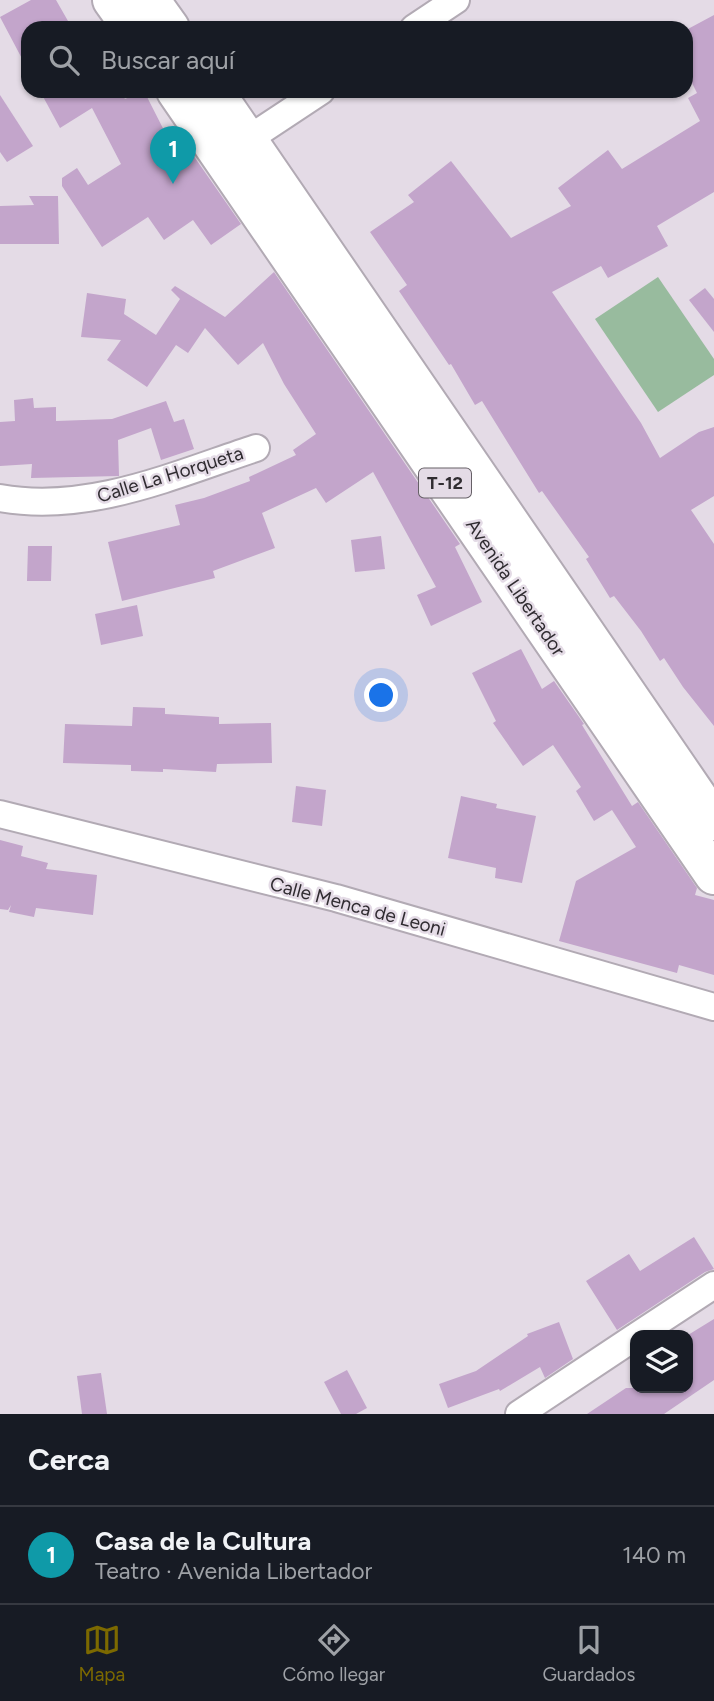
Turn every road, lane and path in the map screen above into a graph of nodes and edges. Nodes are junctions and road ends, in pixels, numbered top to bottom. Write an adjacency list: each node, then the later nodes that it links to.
1 (113, 0): 4 (highway)
2 (150, 0): 5 (highway)
3 (456, 0): 6 (street)
4 (127, 21)
5 (165, 21)
6 (424, 21)
7 (181, 98): 15 (highway, Avenida Libertador / T-12)
8 (219, 98): 10 (highway, Avenida Libertador / T-12)
9 (310, 98): 10 (street)
10 (247, 140): 14 (highway, Avenida Libertador / T-12)
11 (256, 448): 12 (street, Calle La Horqueta)
12 (0, 498)
13 (0, 814): 16 (street, Calle Menca de Leoni)
14 (714, 821)
15 (714, 875)
16 (714, 1007)
17 (714, 1285): 18 (street)
18 (646, 1330)
19 (630, 1341): 20 (street)
20 (519, 1414)

